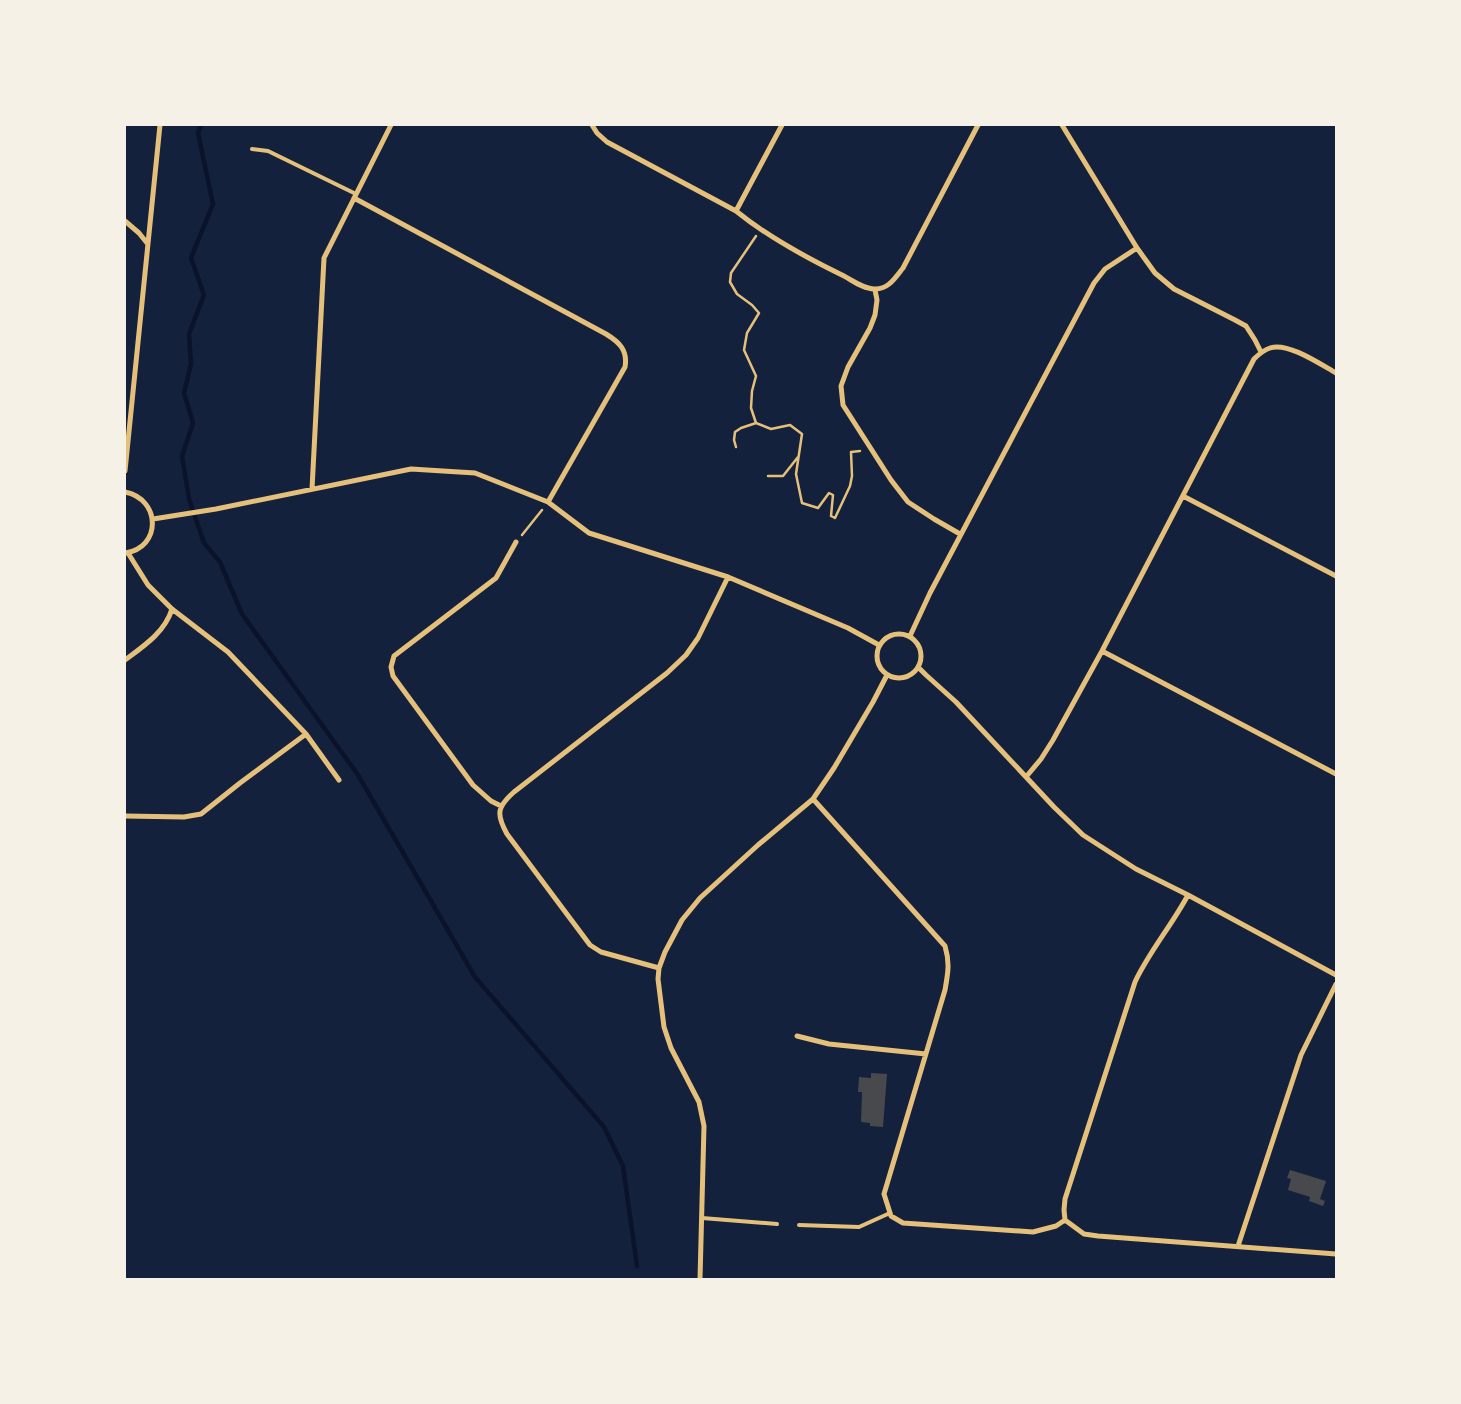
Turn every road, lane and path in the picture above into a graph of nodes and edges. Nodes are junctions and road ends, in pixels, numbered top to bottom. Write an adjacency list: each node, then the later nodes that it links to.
1 (160, 125): 11 (street)
2 (391, 125): 8 (street)
3 (592, 125): 9 (street)
4 (782, 125): 9 (street)
5 (978, 125): 14 (street)
6 (1062, 125): 13 (street)
7 (252, 149): 8 (lane)
8 (355, 196): 23 (street); 26 (street)
9 (736, 212): 14 (street)
10 (125, 222): 11 (street)
11 (147, 243): 21 (street)
12 (750, 245): 17 (path)
13 (1137, 248): 15 (street); 28 (street)
14 (875, 290): 28 (street)
15 (1261, 352): 16 (street); 25 (street)
16 (1336, 373)
17 (756, 423): 18 (path); 20 (path)
18 (736, 447)
19 (860, 451): 20 (path)
20 (799, 456): 22 (path)
21 (125, 471)
22 (768, 476)
23 (312, 489): 26 (street); 27 (street)
24 (125, 492): 27 (street)
25 (1183, 496): 31 (street); 36 (street)
26 (548, 502): 29 (path); 32 (street)
27 (152, 519): 30 (street)
28 (960, 534): 34 (street)
29 (516, 542): 45 (street)
30 (127, 553): 33 (street)
31 (1336, 576)
32 (728, 577): 35 (street); 45 (street)
33 (172, 608): 37 (street); 40 (street)
34 (910, 636): 35 (street); 38 (street)
35 (879, 645): 39 (street)
36 (1102, 651): 41 (street); 42 (street)
37 (125, 660)
38 (918, 667): 39 (street); 42 (street)
39 (887, 675): 44 (street)
40 (306, 734): 43 (street); 46 (street)
41 (1336, 774)
42 (1026, 777): 47 (street)
43 (339, 780)
44 (813, 799): 48 (street); 52 (street)
45 (501, 806): 48 (street)
46 (125, 816)
47 (1188, 895): 49 (street); 55 (street)
48 (659, 968): 54 (street)
49 (1336, 975)
50 (1336, 984): 58 (street)
51 (796, 1036): 52 (street)
52 (926, 1054): 53 (street)
53 (890, 1213): 55 (street); 57 (lane)
54 (702, 1218): 56 (lane); 60 (street)
55 (1065, 1220): 58 (street)
56 (777, 1224)
57 (799, 1225)
58 (1238, 1246): 59 (street)
59 (1336, 1254)
60 (700, 1279)

